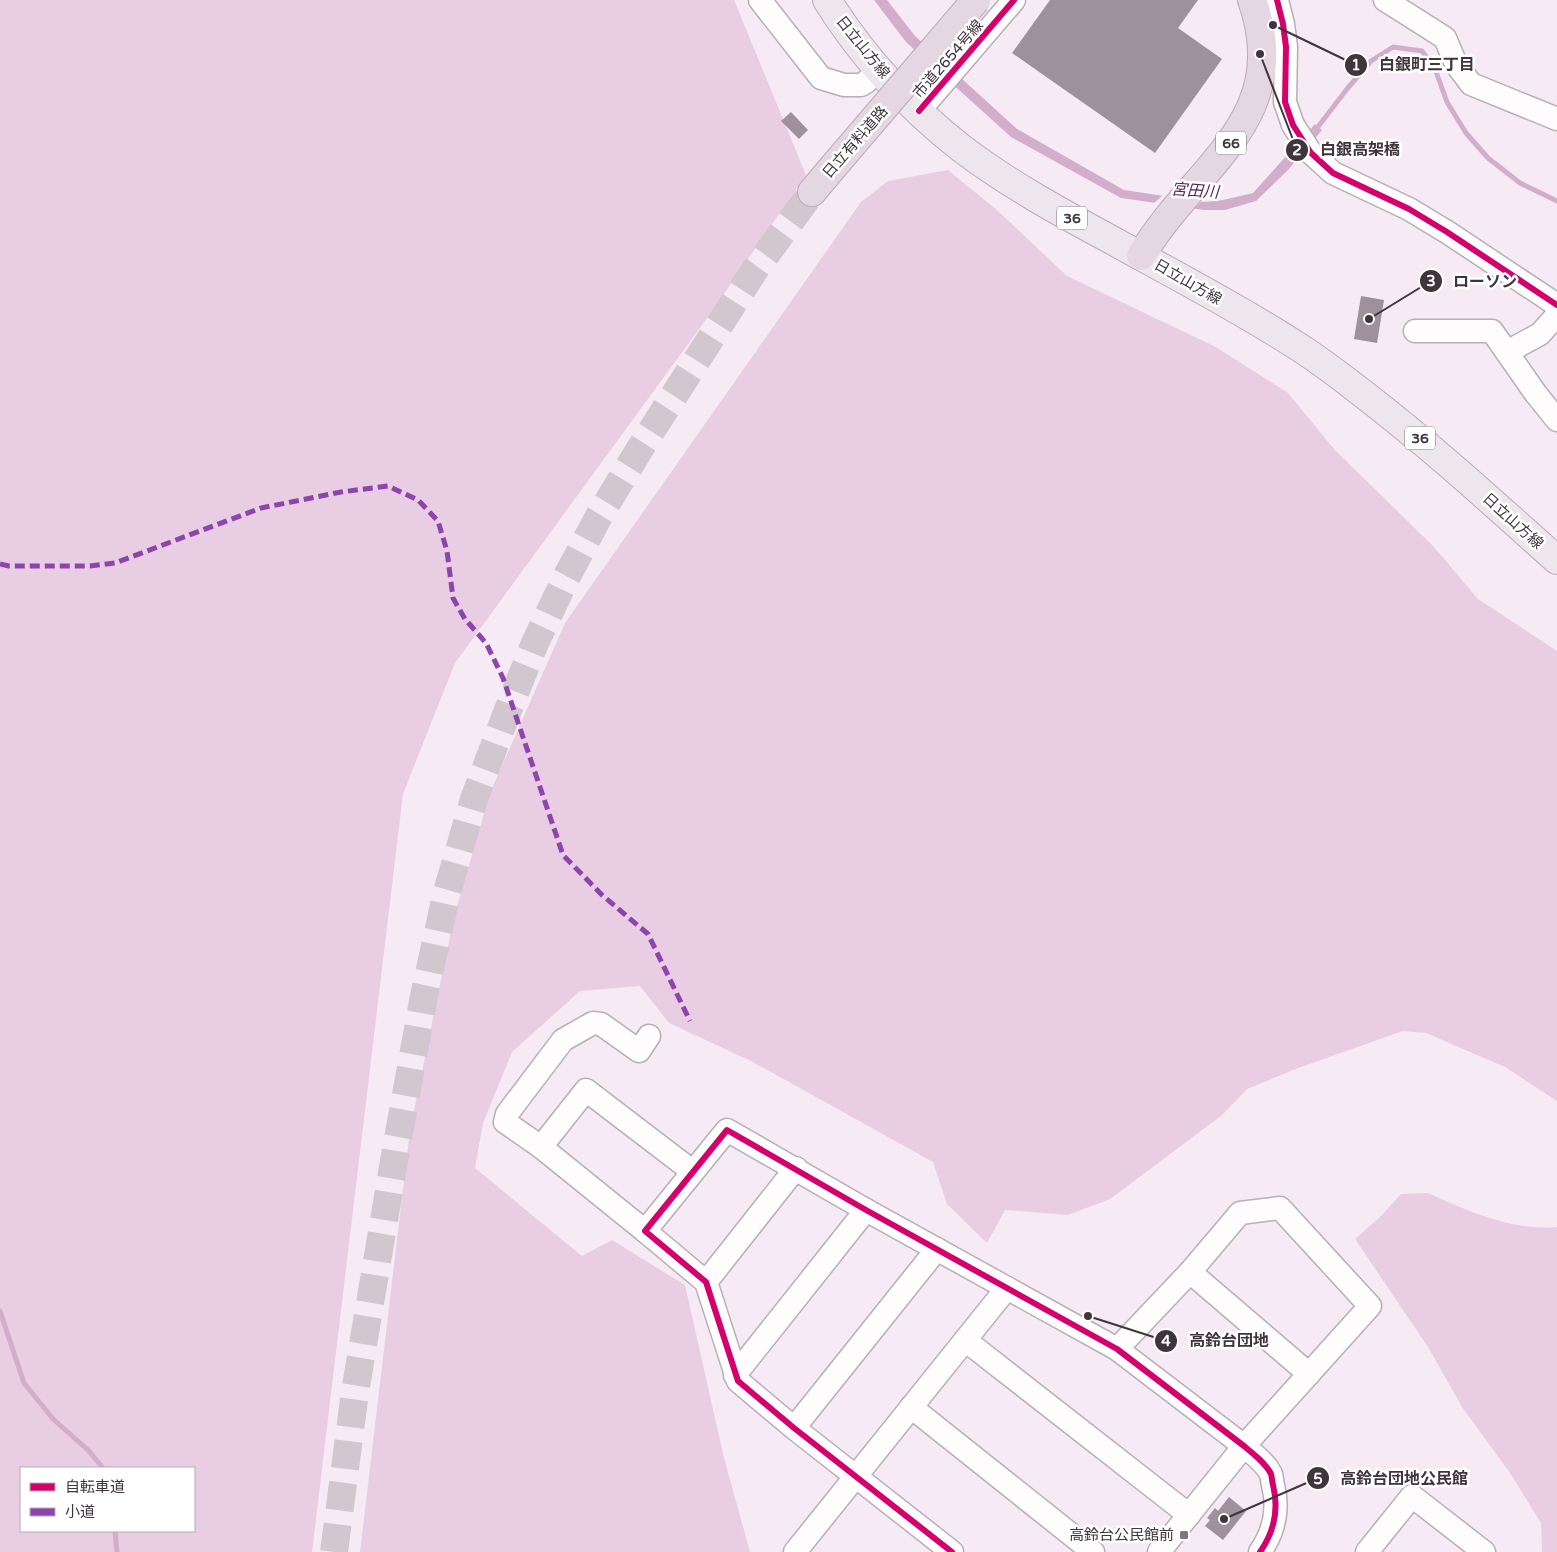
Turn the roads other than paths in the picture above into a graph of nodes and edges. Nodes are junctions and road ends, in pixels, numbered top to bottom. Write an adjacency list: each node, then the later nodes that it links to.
1 (760, 0): 8 (street)
2 (827, 0): 8 (main road, 日立山方線 / 36)
3 (976, 0): 11 (highway, 日立有料道路, bridge)
4 (1252, 0): 12 (highway, 66)
5 (1277, 0): 13 (street)
6 (1386, 0): 10 (street)
7 (1002, 4): 9 (street, 市道2654号線)
8 (878, 69): 9 (main road, 日立山方線 / 36)
9 (928, 101): 12 (main road, 日立山方線 / 36)
10 (1557, 119)
11 (812, 192)
12 (1141, 256): 18 (main road, 日立山方線 / 36)
13 (1557, 305)
14 (1557, 315): 16 (street)
15 (1415, 331): 16 (street)
16 (1507, 352): 17 (street)
17 (1557, 420)
18 (1557, 560)
19 (649, 1036): 20 (street)
20 (541, 1147): 22 (street); 24 (street)
21 (796, 1168): 22 (street); 23 (street); 27 (street)
22 (692, 1171): 24 (street)
23 (866, 1210): 25 (street); 32 (street)
24 (645, 1231): 27 (street)
25 (937, 1249): 28 (street); 34 (street)
26 (1190, 1272): 30 (street); 31 (street); 31 (street)
27 (706, 1282): 32 (street)
28 (1006, 1288): 29 (street); 30 (street)
29 (965, 1340): 33 (street); 37 (street)
30 (1117, 1349): 35 (street)
31 (1309, 1374): 35 (street)
32 (735, 1375): 34 (street)
33 (911, 1407): 36 (street); 41 (street)
34 (794, 1428): 36 (street)
35 (1244, 1446): 37 (street); 43 (street)
36 (856, 1477): 38 (street); 40 (street)
37 (1189, 1515): 42 (street)
38 (802, 1550)
39 (1478, 1550): 44 (street)
40 (952, 1552)
41 (1093, 1552)
42 (1159, 1552)
43 (1260, 1552)
44 (1368, 1552)

